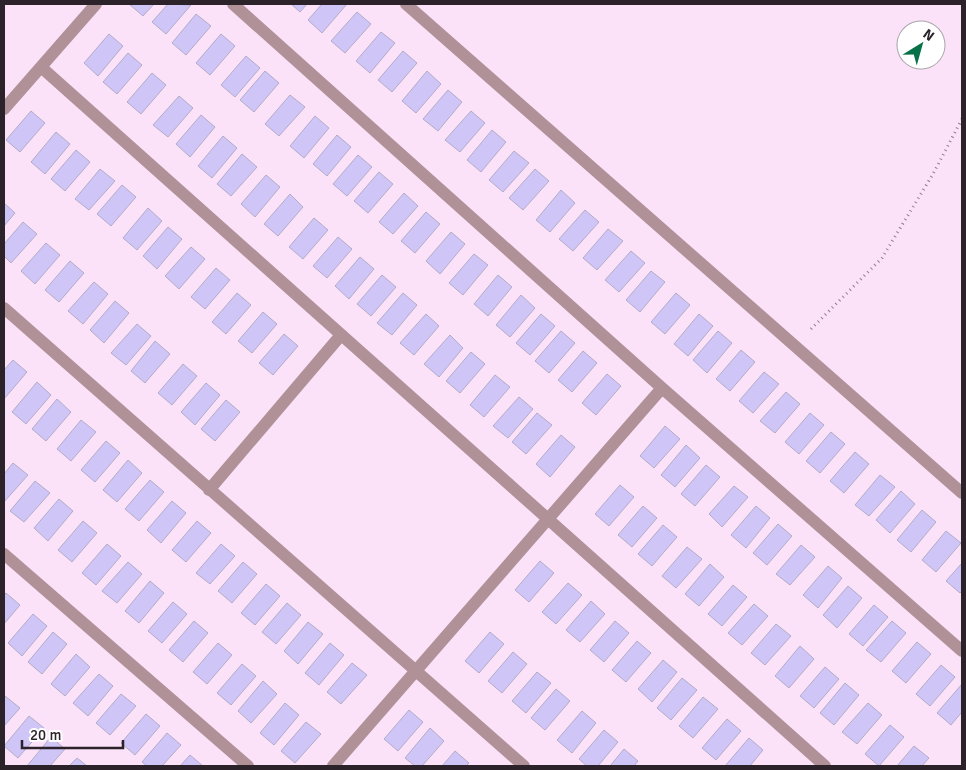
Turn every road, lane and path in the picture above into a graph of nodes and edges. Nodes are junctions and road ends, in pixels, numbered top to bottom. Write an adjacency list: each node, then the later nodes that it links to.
1 (96, 4): 4 (street)
2 (233, 4): 10 (street)
3 (406, 4): 9 (street)
4 (41, 67): 5 (street); 8 (street)
5 (4, 109)
6 (962, 118): 9 (path)
7 (4, 308): 11 (street)
8 (341, 335): 11 (street); 13 (street)
9 (794, 346): 12 (street)
10 (662, 388): 13 (street); 15 (street)
11 (209, 490): 16 (street)
12 (962, 493)
13 (548, 520): 16 (street); 20 (street)
14 (4, 554): 17 (street)
15 (962, 651)
16 (415, 672): 18 (street); 19 (street)
17 (248, 766)
18 (333, 766)
19 (524, 766)
20 (825, 766)

